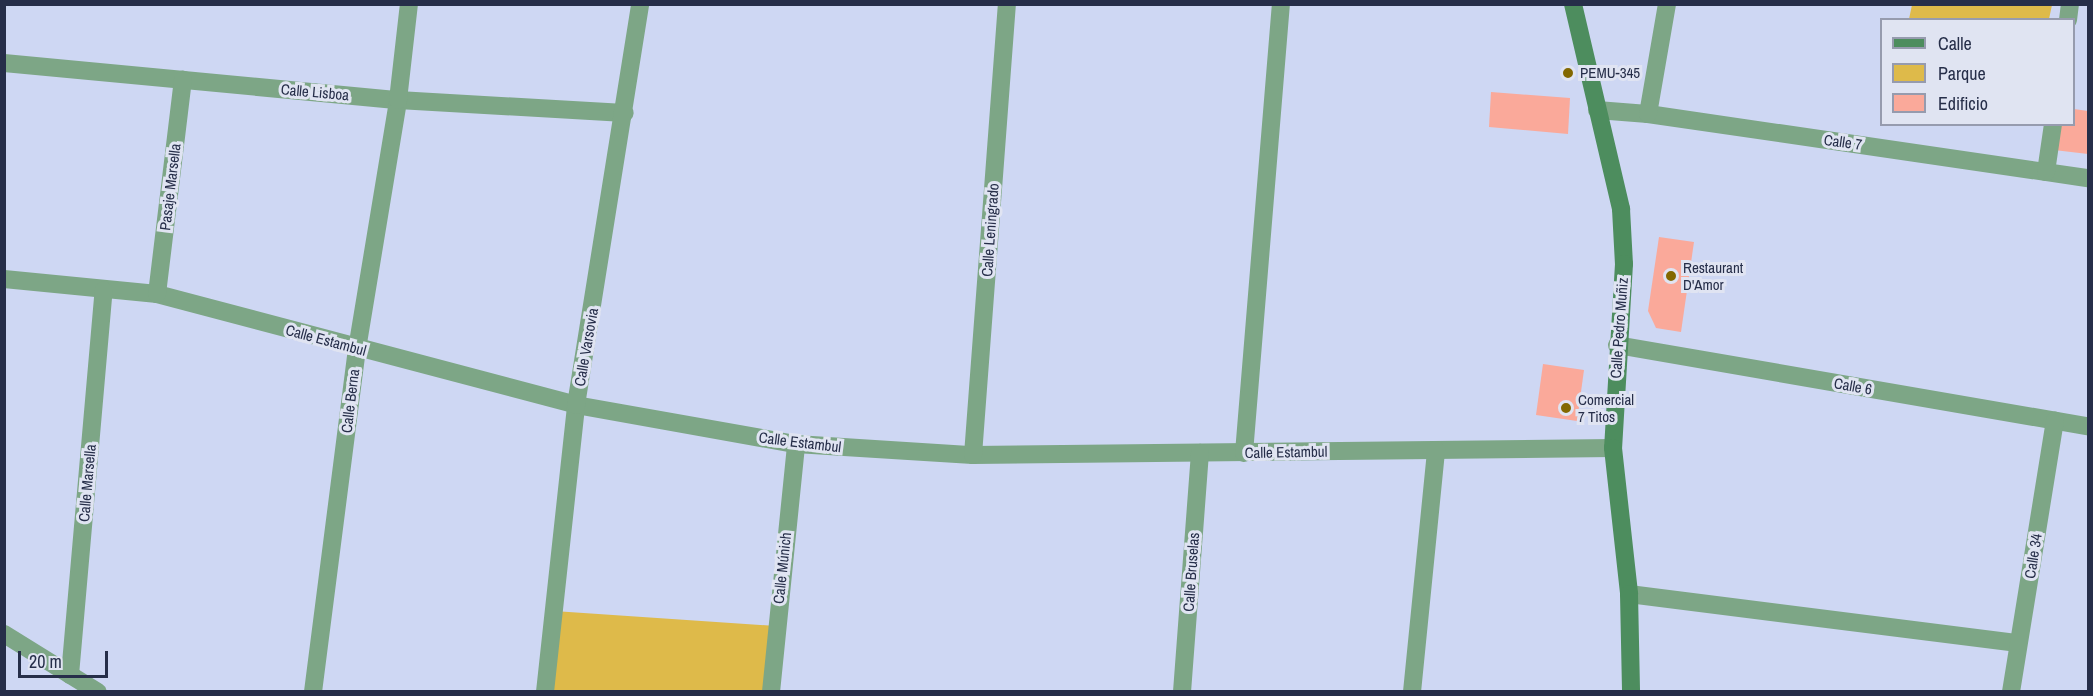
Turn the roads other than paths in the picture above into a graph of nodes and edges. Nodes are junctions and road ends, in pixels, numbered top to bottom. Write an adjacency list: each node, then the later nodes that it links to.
1 (409, 4): 9 (street, Calle Berna)
2 (640, 4): 11 (street, Calle Varsovia)
3 (1007, 4): 29 (street, Calle Leningrado)
4 (1281, 4): 28 (street)
5 (1573, 4): 10 (street, Calle Pedro Muñiz)
6 (1667, 4): 12 (street)
7 (4, 63): 8 (street, Calle Lisboa)
8 (183, 80): 9 (street, Calle Lisboa); 18 (street, Pasaje Marsella)
9 (399, 100): 11 (street, Calle Lisboa); 20 (street, Calle Berna)
10 (1597, 110): 12 (street, Calle 7); 19 (street, Calle Pedro Muñiz)
11 (625, 113): 21 (street, Calle Varsovia)
12 (1648, 114): 14 (street, Calle 7)
13 (2053, 126): 14 (street)
14 (2046, 172): 15 (street, Calle 7)
15 (2088, 178)
16 (4, 279): 17 (street, Calle Estambul)
17 (104, 290): 18 (street, Calle Estambul); 33 (street, Calle Marsella)
18 (157, 294): 20 (street, Calle Estambul)
19 (1617, 345): 23 (street, Calle 6); 25 (street, Calle Pedro Muñiz)
20 (357, 349): 21 (street, Calle Estambul); 35 (street, Calle Berna)
21 (576, 405): 24 (street, Calle Estambul); 36 (street, Calle Varsovia)
22 (2088, 426): 23 (street, Calle 6)
23 (2054, 427): 32 (street, Calle 34); 41 (street)
24 (796, 444): 29 (street, Calle Estambul); 37 (street, Calle Múnich)
25 (1613, 448): 26 (street, Calle Estambul); 30 (street, Calle Pedro Muñiz)
26 (1436, 450): 28 (street, Calle Estambul); 39 (street)
27 (1200, 453): 28 (street, Calle Estambul); 29 (street, Calle Estambul); 38 (street, Calle Bruselas)
28 (1244, 453)
29 (973, 455)
30 (1629, 594): 32 (street); 40 (street, Calle Pedro Muñiz)
31 (4, 634): 33 (street)
32 (2018, 643): 41 (street, Calle 34)
33 (70, 675): 34 (street)
34 (98, 692)
35 (313, 692)
36 (545, 692)
37 (771, 692)
38 (1182, 692)
39 (1412, 692)
40 (1631, 692)
41 (2011, 692)

